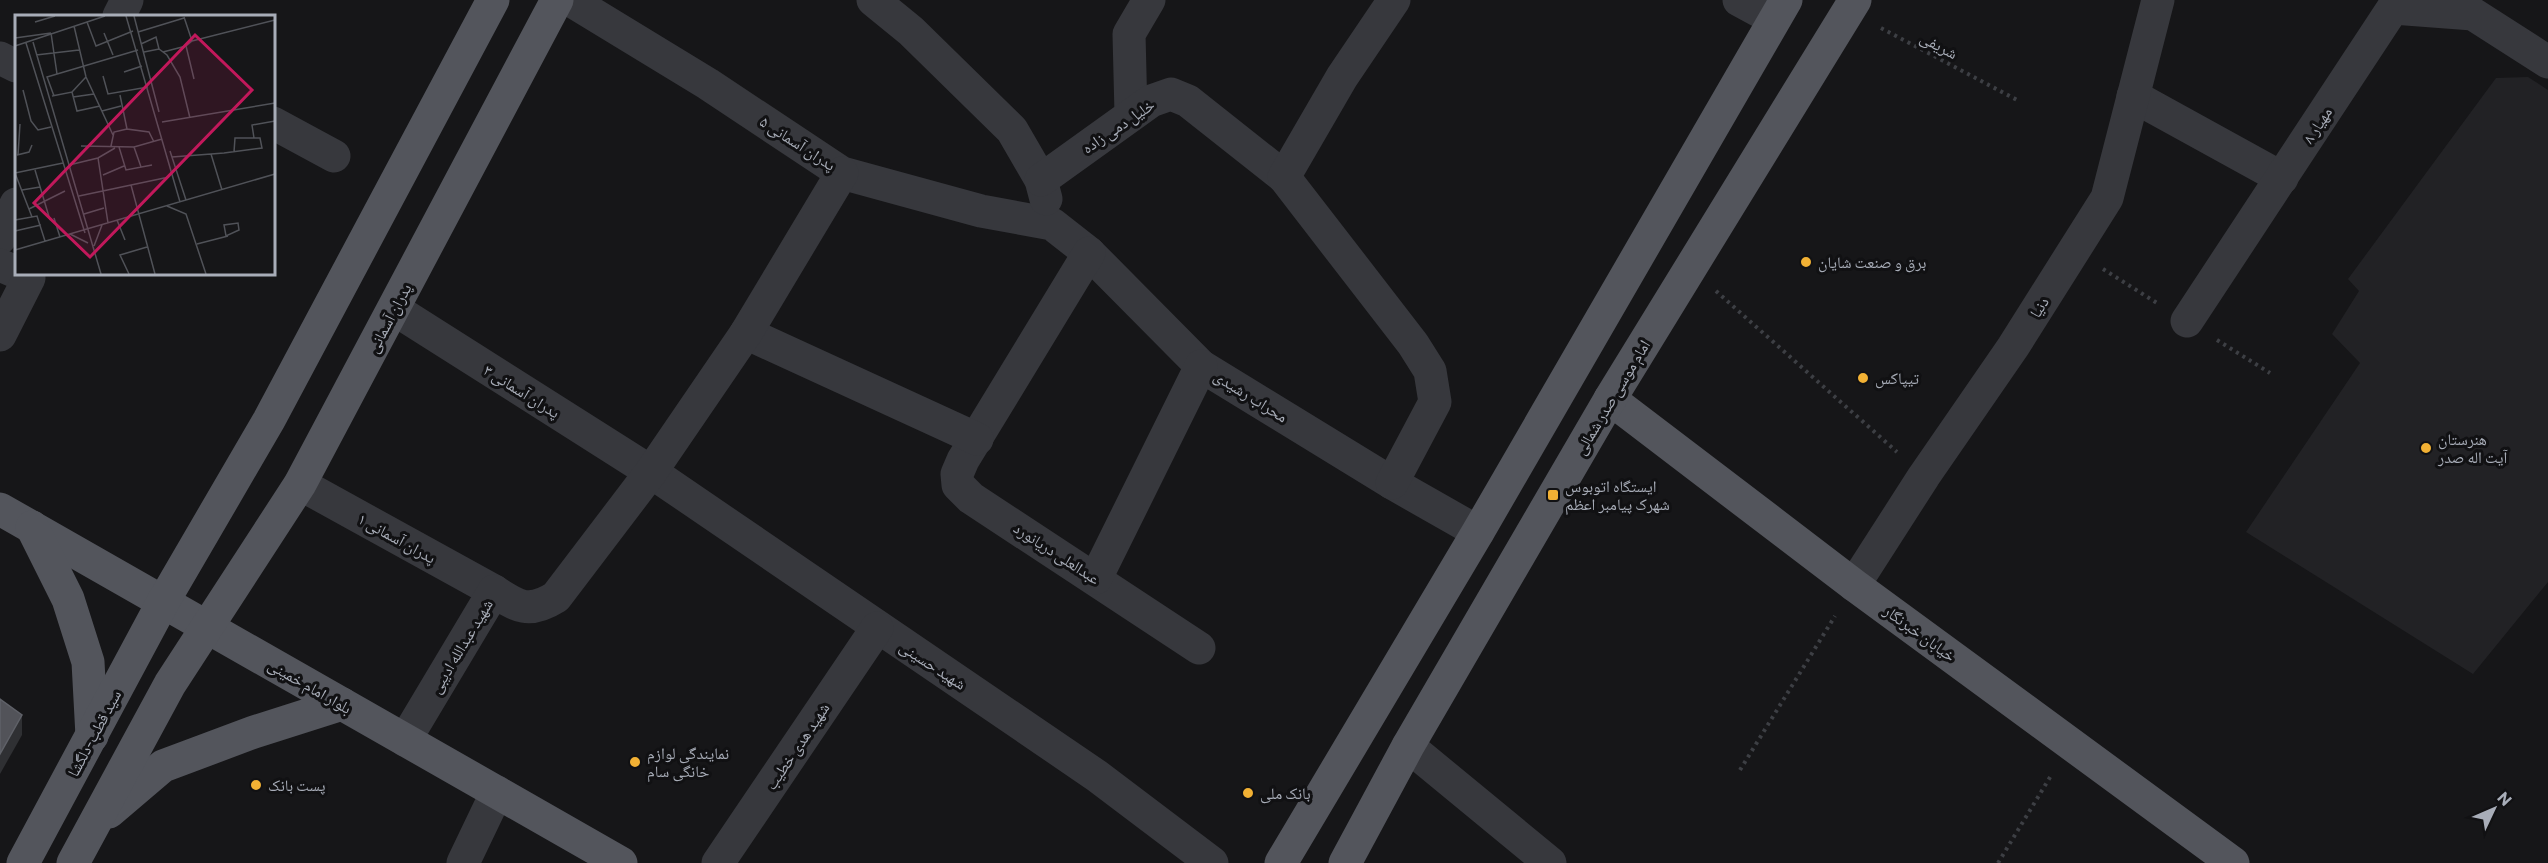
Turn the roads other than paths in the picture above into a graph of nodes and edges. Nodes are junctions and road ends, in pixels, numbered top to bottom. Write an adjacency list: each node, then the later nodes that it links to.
1 (127, 0): 14 (street)
2 (494, 0): 49 (main road)
3 (557, 0): 33 (main road, پدران آسمانی)
4 (570, 0): 22 (street, پدران آسمانی ۵)
5 (873, 0): 25 (street)
6 (1149, 0): 19 (street)
7 (1394, 0): 23 (street)
8 (1739, 0): 13 (street)
9 (2158, 0): 18 (street, دنیا)
10 (2386, 4): 12 (street, مهیار ۸); 24 (street, مهیار ۸)
11 (1852, 5): 38 (main road, امام موسی صدر شمالی)
12 (2476, 7): 16 (street)
13 (1780, 10): 45 (main road)
14 (120, 15)
15 (0, 58): 17 (street)
16 (2548, 62)
17 (15, 66)
18 (2133, 96): 24 (street); 47 (street, دنیا)
19 (1131, 114): 23 (street, خلیل دمی زاده); 25 (street, خلیل دمی زاده)
20 (274, 124): 21 (street)
21 (334, 156)
22 (842, 172): 27 (street, پدران آسمانی ۵); 35 (street)
23 (1284, 177): 41 (street, خلیل دمی زاده)
24 (2282, 178): 34 (street, مهیار ۸)
25 (1041, 180): 27 (street)
26 (15, 206): 28 (street)
27 (1052, 224): 29 (street, محراب رشیدی)
28 (0, 238)
29 (1089, 253): 37 (street, محراب رشیدی); 39 (street, عبدالعلی دریانورد)
30 (0, 265): 31 (street)
31 (15, 271)
32 (24, 274): 36 (street)
33 (394, 309): 40 (street, پدران آسمانی ۳); 42 (main road, پدران آسمانی)
34 (2187, 321)
35 (746, 333): 39 (street); 40 (street)
36 (0, 335)
37 (1201, 366): 41 (street, محراب رشیدی); 46 (street)
38 (1610, 399): 47 (main road, خیابان خبرنگار); 56 (main road, امام موسی صدر شمالی)
39 (976, 439): 46 (street, عبدالعلی دریانورد)
40 (651, 472): 48 (street, شهید عبدالله ادیبی); 51 (street, شهید حسینی)
41 (1392, 483): 45 (street, محراب رشیدی)
42 (300, 484): 48 (street, پدران آسمانی ۱); 50 (main road, پدران آسمانی)
43 (0, 509): 44 (main road, بلوار امام خمینی)
44 (32, 527): 49 (main road, بلوار امام خمینی); 54 (main road)
45 (1478, 532): 65 (main road)
46 (1096, 578): 52 (street, عبدالعلی دریانورد)
47 (1854, 585): 68 (main road, خیابان خبرنگار)
48 (494, 591): 55 (street, شهید عبدالله ادیبی)
49 (163, 602): 50 (main road, بلوار امام خمینی); 54 (main road, سید قطب-دلگشا)
50 (207, 627): 53 (main road, بلوار امام خمینی); 58 (main road)
51 (877, 628): 63 (street, شهید هدی خطیب); 64 (street, شهید حسینی)
52 (1199, 648)
53 (342, 704): 55 (main road, بلوار امام خمینی); 58 (main road)
54 (92, 738): 59 (main road, سید قطب-دلگشا)
55 (405, 740): 57 (main road, بلوار امام خمینی)
56 (1408, 746): 66 (main road, امام موسی صدر شمالی); 67 (street)
57 (497, 792): 61 (street); 62 (main road, بلوار امام خمینی)
58 (94, 825): 60 (main road)
59 (23, 863)
60 (73, 863)
61 (463, 863)
62 (621, 863)
63 (718, 863)
64 (1212, 863)
65 (1281, 863)
66 (1345, 863)
67 (1550, 863)
68 (2232, 863)

